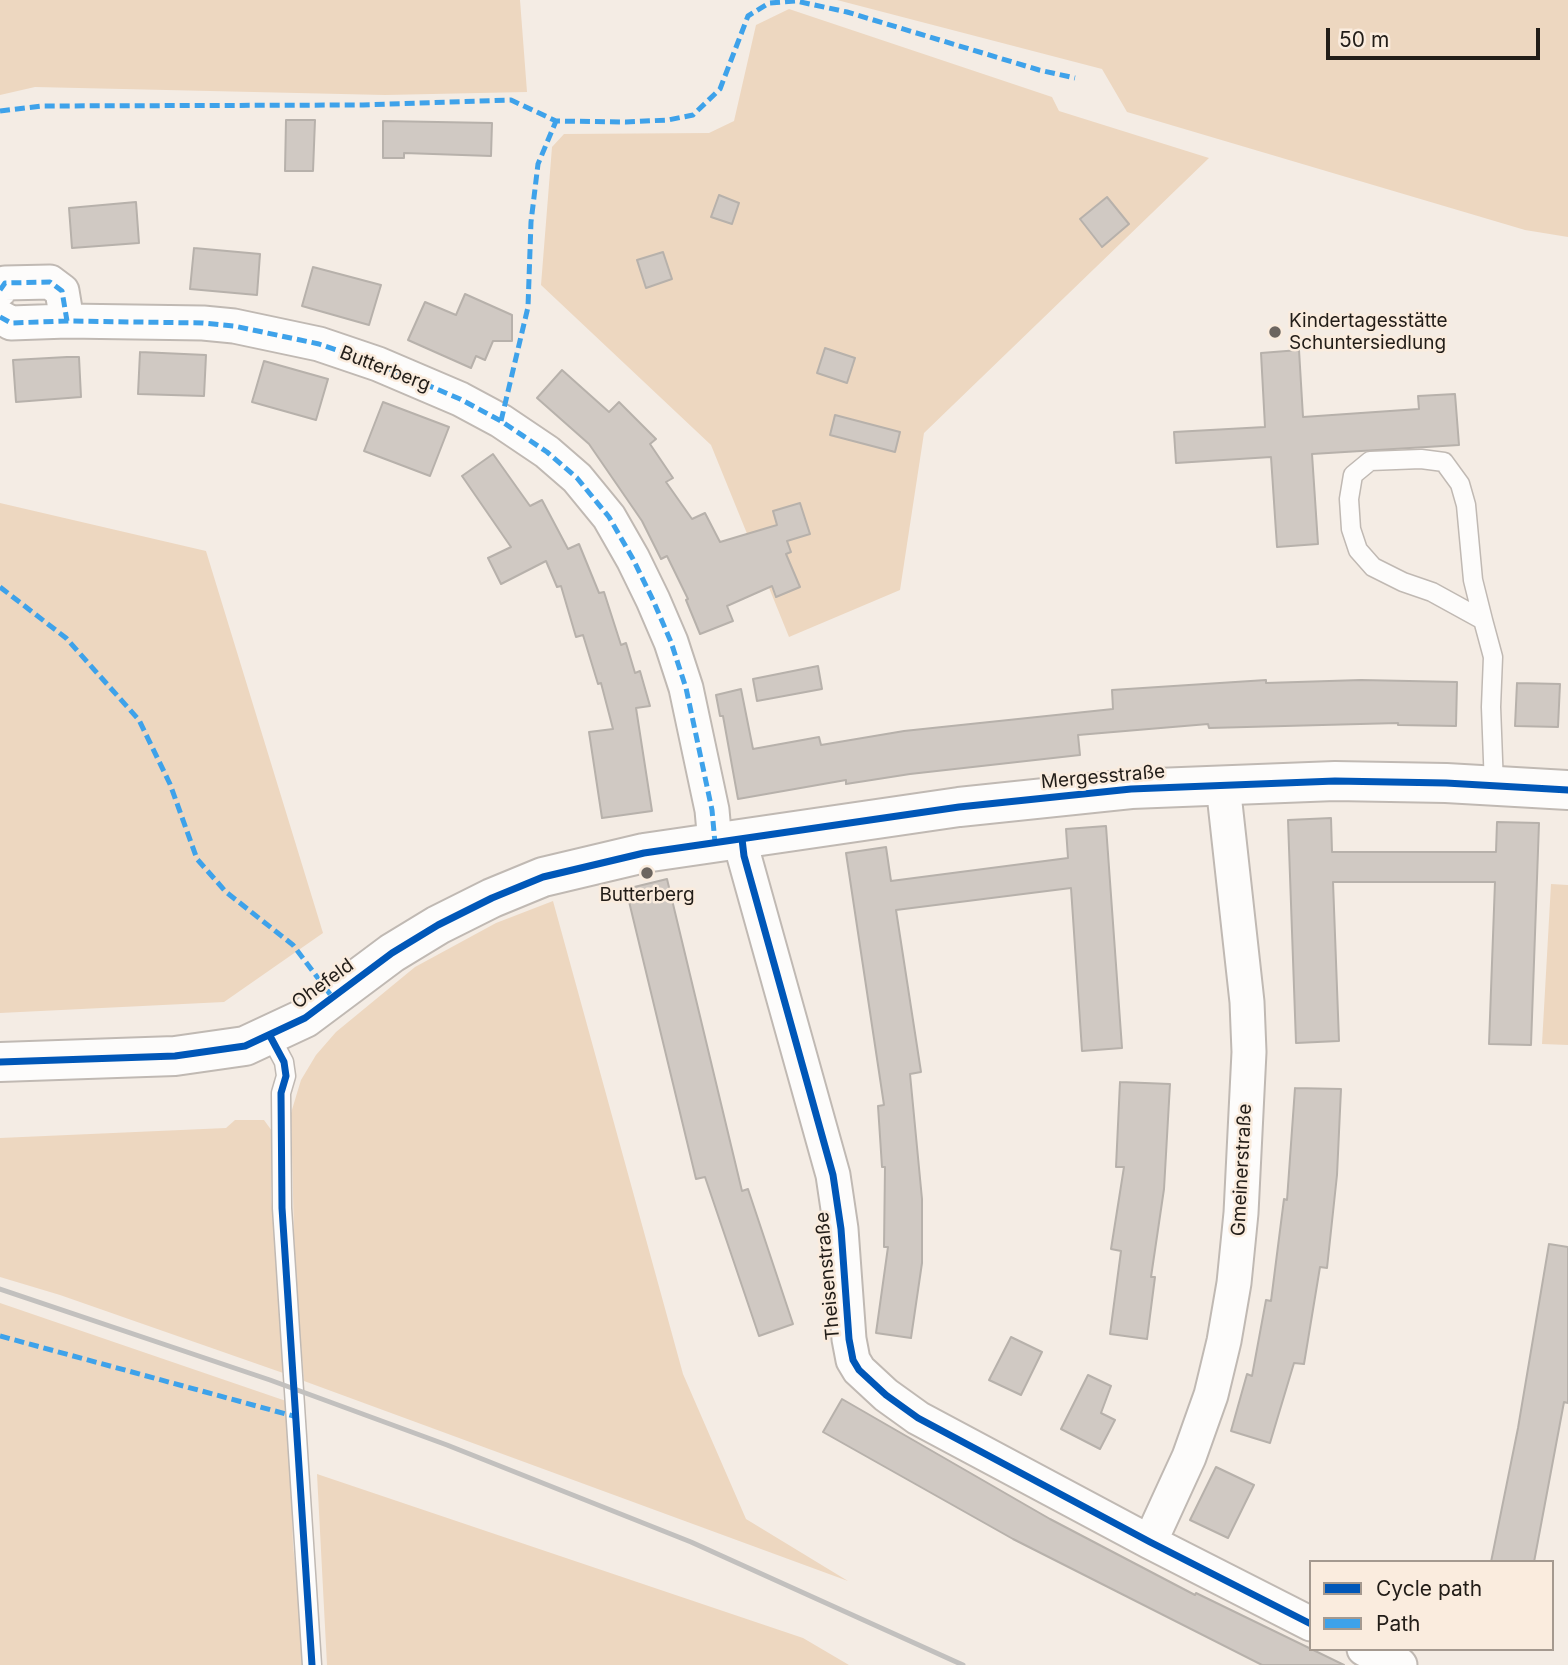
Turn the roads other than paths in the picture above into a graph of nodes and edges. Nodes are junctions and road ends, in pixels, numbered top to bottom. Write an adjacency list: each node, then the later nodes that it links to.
1 (0, 290): 3 (street)
2 (0, 317): 3 (street, Butterberg)
3 (67, 321): 8 (street, Butterberg)
4 (1483, 620): 4 (lane); 6 (lane)
5 (1223, 785): 6 (street, Mergesstraße); 8 (street, Mergesstraße); 12 (street, Gmeinerstraße)
6 (1494, 786): 7 (street, Mergesstraße)
7 (1568, 790)
8 (728, 841): 9 (street, Mergesstraße); 12 (street, Theisenstraße)
9 (644, 853): 10 (street, Ohefeld)
10 (270, 1036): 11 (street, Ohefeld); 15 (lane)
11 (0, 1062)
12 (1150, 1542): 13 (street, Theisenstraße)
13 (1309, 1623)
14 (1368, 1651): 16 (street)
15 (312, 1665)
16 (1400, 1665)

